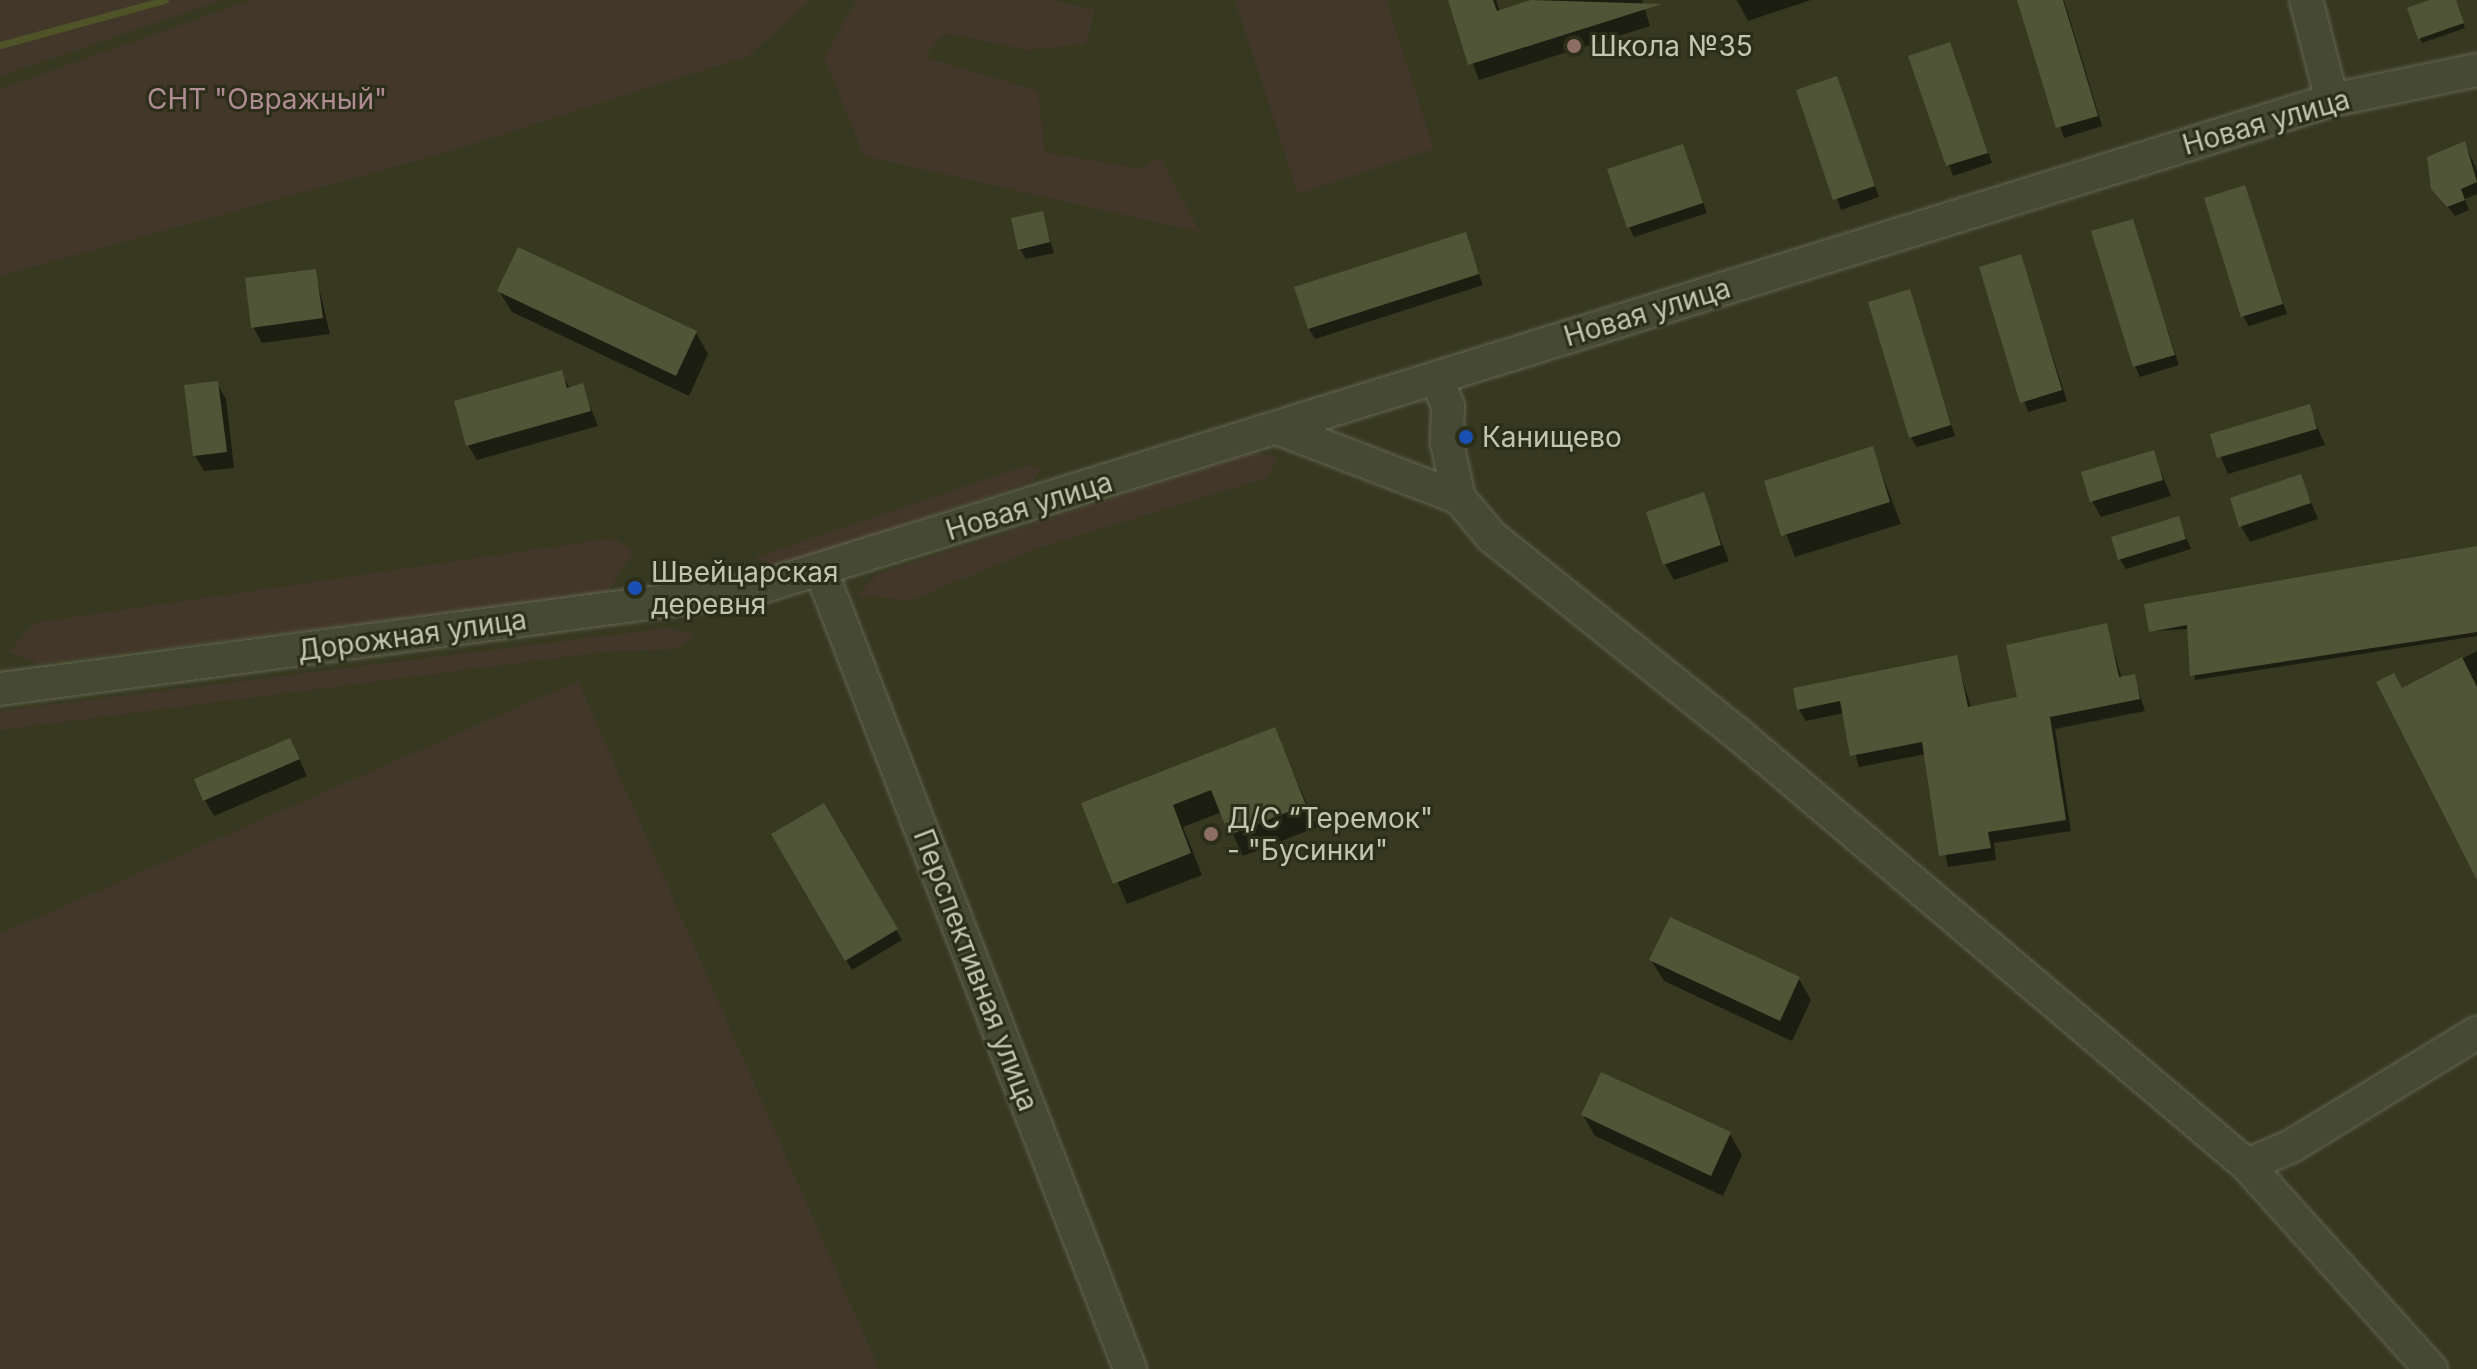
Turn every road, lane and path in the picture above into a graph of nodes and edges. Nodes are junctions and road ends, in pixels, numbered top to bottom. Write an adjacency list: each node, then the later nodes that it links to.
1 (2306, 0): 3 (street)
2 (2477, 70): 3 (street, Новая улица)
3 (2332, 100): 4 (street, Новая улица)
4 (1436, 378): 5 (street, Новая улица); 6 (street)
5 (1277, 428): 6 (street); 7 (street, Новая улица)
6 (1459, 498): 10 (street)
7 (821, 571): 8 (street, Дорожная улица); 11 (street, Перспективная улица)
8 (0, 689)
9 (2477, 1033): 10 (street)
10 (2247, 1165): 12 (street)
11 (1130, 1369)
12 (2431, 1369)

